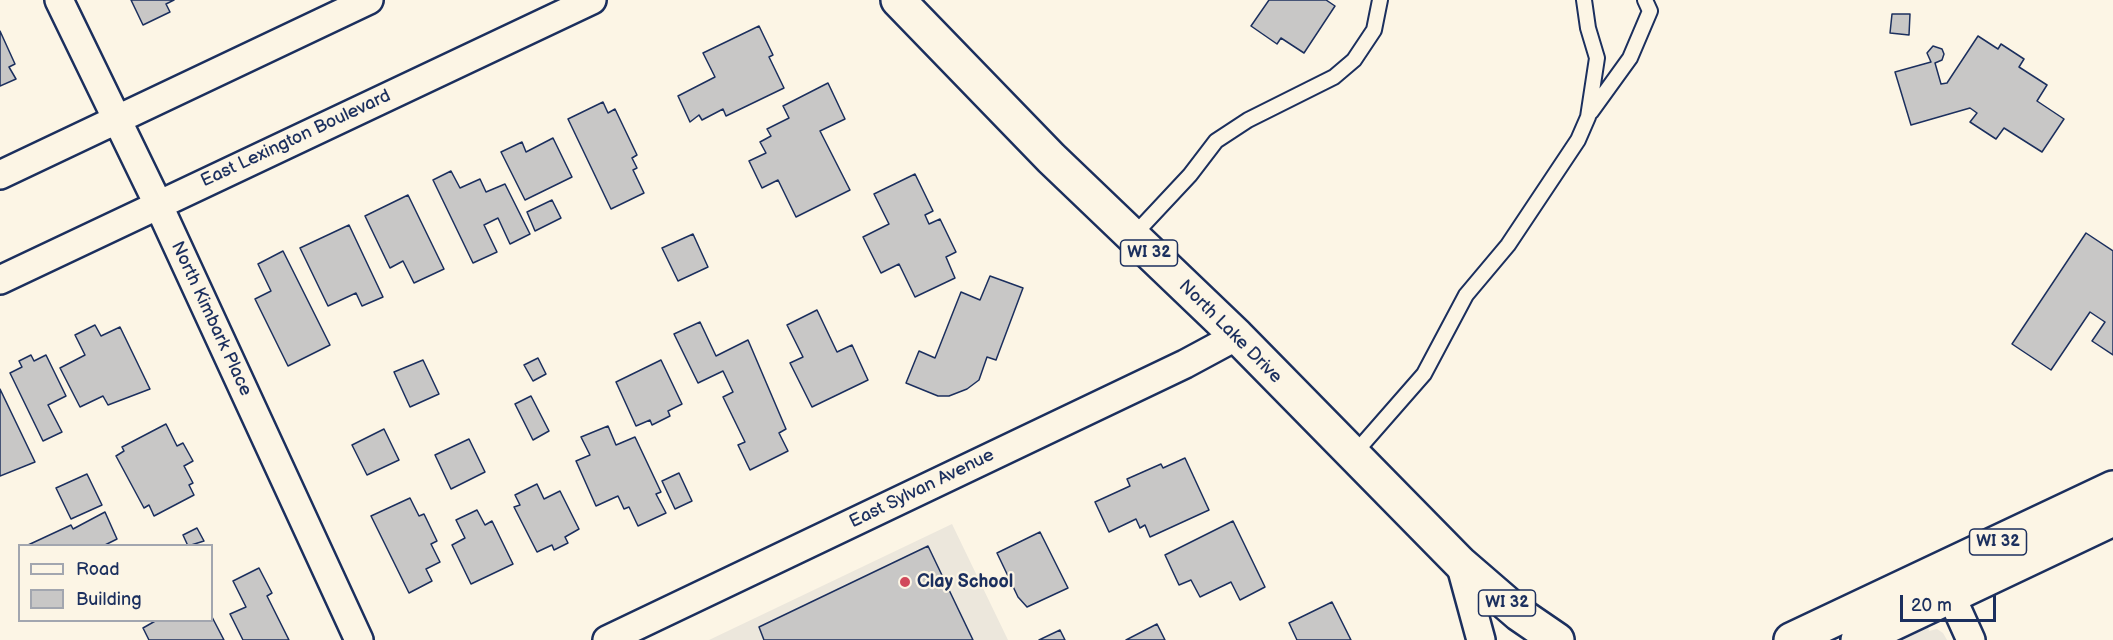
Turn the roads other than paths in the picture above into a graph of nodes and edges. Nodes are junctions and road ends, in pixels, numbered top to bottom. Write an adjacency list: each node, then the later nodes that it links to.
1 (59, 0): 9 (street, North Kimbark Place)
2 (369, 0): 9 (street)
3 (592, 0): 11 (street, East Lexington Boulevard)
4 (898, 0): 12 (main road, North Lake Drive / WI 32)
5 (1380, 0): 12 (lane)
6 (1584, 0): 8 (lane)
7 (1645, 0): 8 (lane)
8 (1588, 117): 15 (lane)
9 (116, 120): 10 (street); 11 (street, North Kimbark Place)
10 (0, 175)
11 (158, 204): 13 (street, East Lexington Boulevard); 21 (street, North Kimbark Place)
12 (1132, 237): 14 (main road, North Lake Drive / WI 32)
13 (0, 280)
14 (1237, 336): 15 (main road, North Lake Drive / WI 32); 22 (street, East Sylvan Avenue)
15 (1353, 456): 18 (main road, North Lake Drive / WI 32)
16 (2113, 488): 19 (main road, WI 32)
17 (2113, 519): 19 (main road, WI 32)
18 (1460, 563): 20 (main road, North Lake Drive / WI 32); 23 (street)
19 (1945, 583): 24 (main road, WI 32); 25 (main road, WI 32); 26 (street)
20 (1534, 636)
21 (359, 640)
22 (607, 640)
23 (1481, 640)
24 (1791, 640)
25 (1858, 640)
26 (1971, 640)

